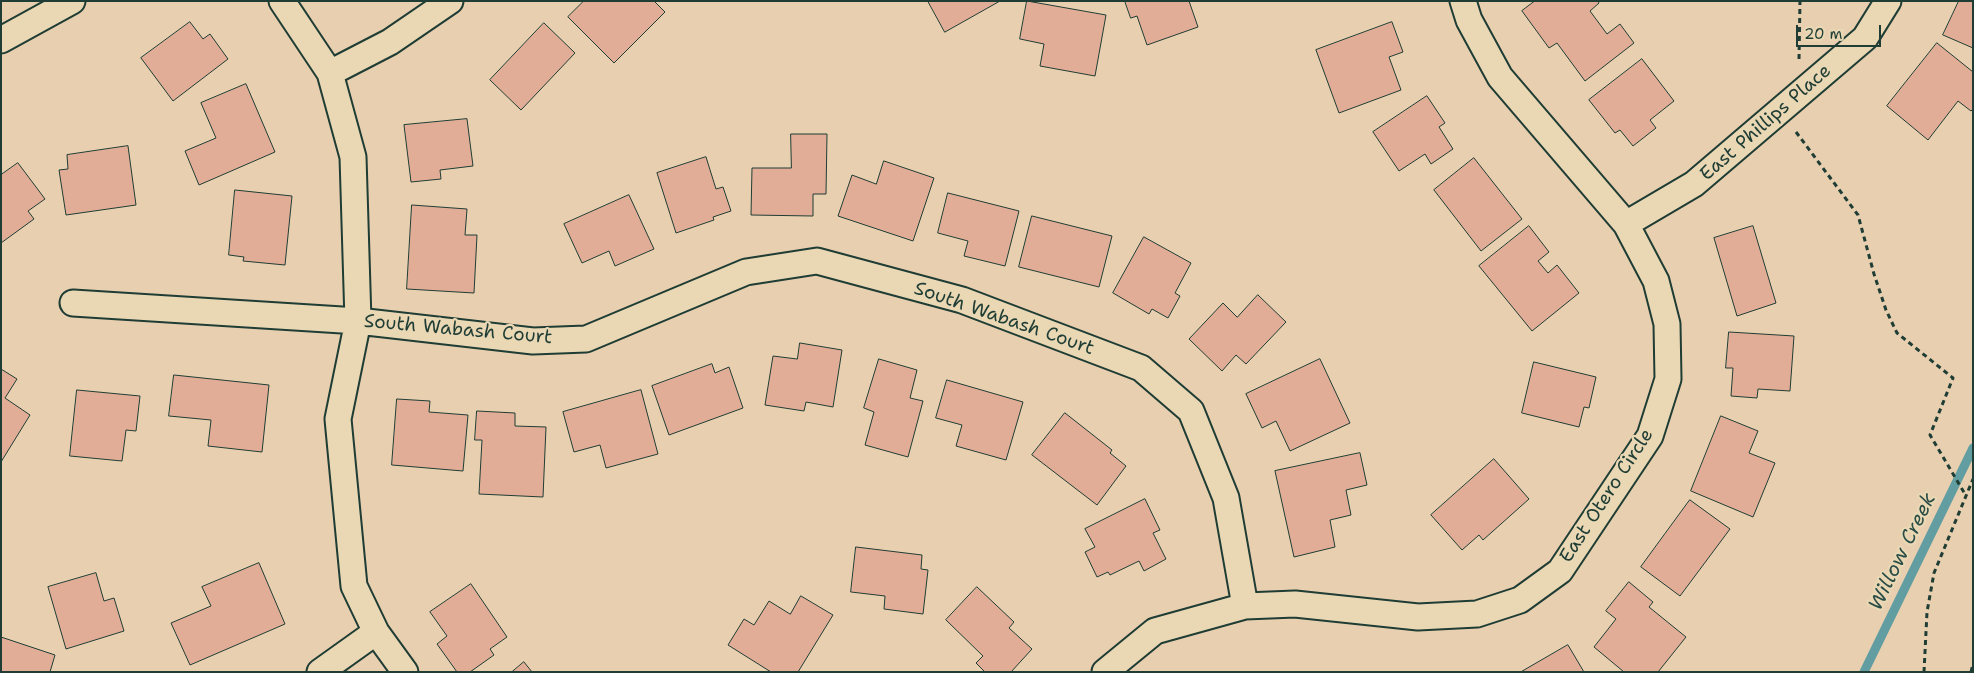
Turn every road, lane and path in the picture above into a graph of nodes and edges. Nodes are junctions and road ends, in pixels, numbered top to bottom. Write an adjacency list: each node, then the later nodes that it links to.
1 (72, 1): 7 (street)
2 (282, 1): 8 (street)
3 (450, 1): 8 (street)
4 (1463, 1): 10 (street, East Otero Circle)
5 (1800, 1): 9 (path)
6 (1888, 1): 9 (street, East Phillips Place)
7 (1, 40)
8 (330, 73): 12 (street)
9 (1797, 96): 10 (street, East Phillips Place); 14 (path)
10 (1626, 224): 15 (street, East Otero Circle)
11 (73, 303): 12 (street, South Wabash Court)
12 (358, 320): 15 (street, South Wabash Court); 16 (street)
13 (1973, 479): 14 (path)
14 (1964, 494): 21 (path)
15 (1245, 606): 20 (street, East Otero Circle)
16 (376, 632): 18 (street); 19 (street)
17 (1973, 664): 22 (path)
18 (320, 672)
19 (405, 672)
20 (1105, 672)
21 (1924, 672)
22 (1971, 672)

